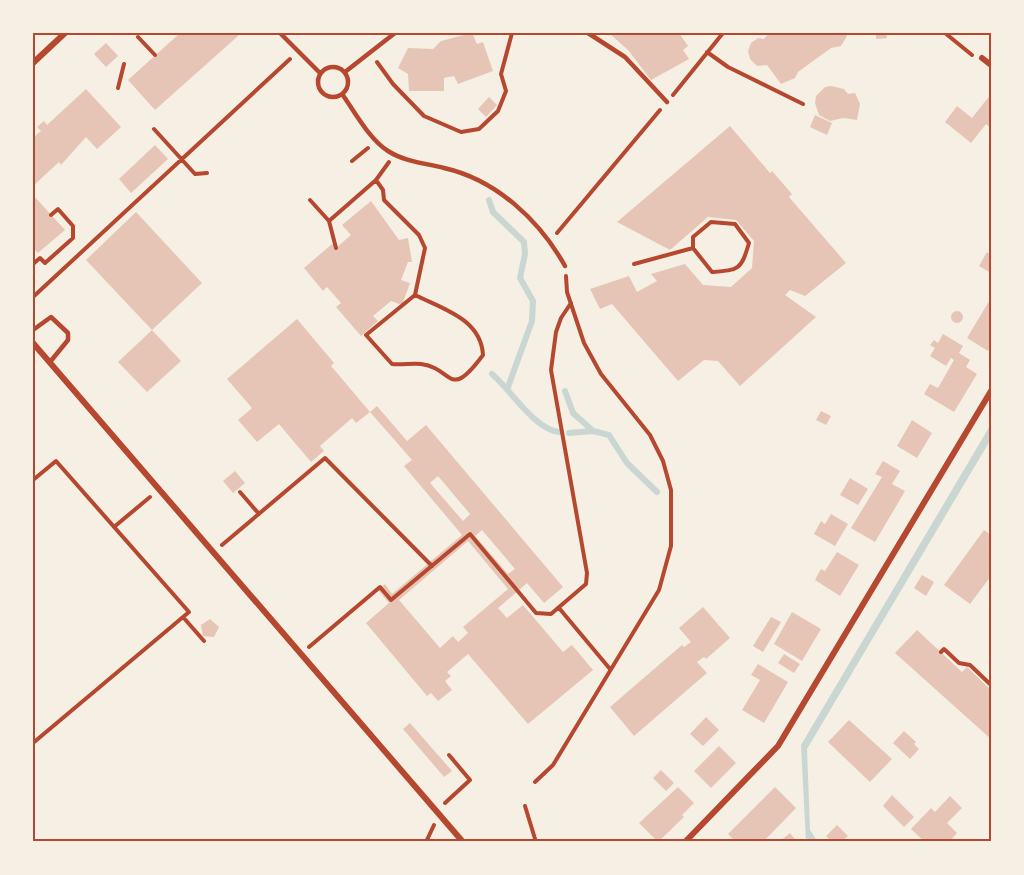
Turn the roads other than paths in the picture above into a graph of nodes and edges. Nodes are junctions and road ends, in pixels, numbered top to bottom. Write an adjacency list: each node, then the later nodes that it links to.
1 (65, 33): 6 (street)
2 (280, 33): 9 (lane)
3 (395, 33): 8 (lane)
4 (588, 33): 11 (lane)
5 (982, 58): 7 (street)
6 (33, 63)
7 (991, 65)
8 (345, 72): 9 (lane); 10 (lane)
9 (320, 73): 10 (lane)
10 (342, 94): 12 (lane)
11 (667, 102)
12 (565, 266)
13 (33, 330): 15 (lane)
14 (33, 343): 15 (street)
15 (50, 362): 17 (street)
16 (991, 391): 18 (street)
17 (464, 842)
18 (685, 842)

